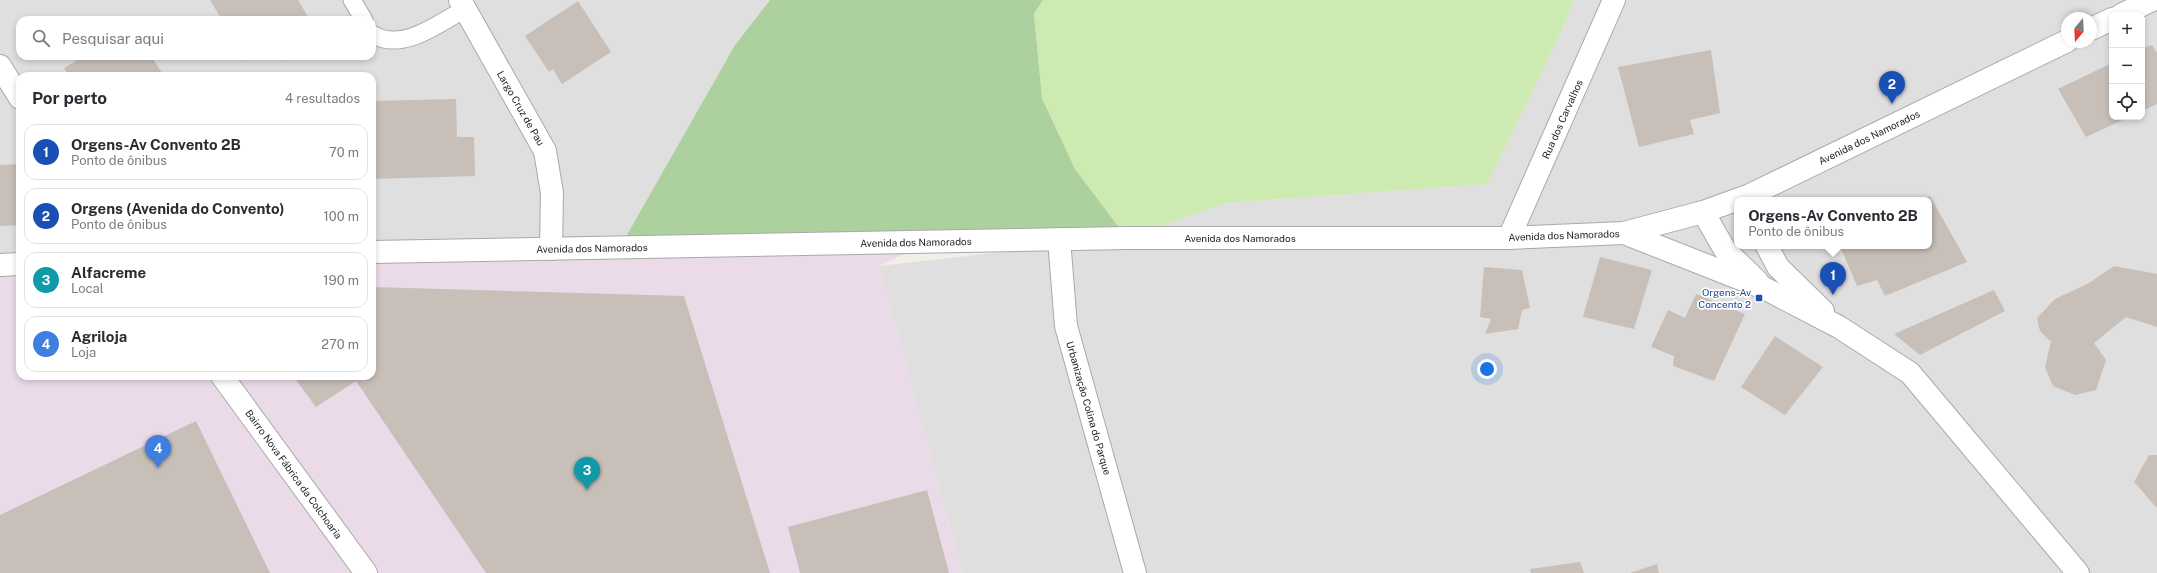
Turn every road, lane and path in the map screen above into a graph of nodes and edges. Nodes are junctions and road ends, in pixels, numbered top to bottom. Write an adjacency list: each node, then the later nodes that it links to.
1 (352, 0): 6 (lane)
2 (1614, 0): 17 (street, Rua dos Carvalhos)
3 (2152, 0): 5 (street)
4 (463, 5): 9 (lane); 19 (street, Largo Cruz de Pau)
5 (2127, 12)
6 (362, 16)
7 (2109, 20): 8 (street)
8 (2097, 26)
9 (376, 36)
10 (2061, 44): 13 (street, Avenida dos Namorados)
11 (0, 66): 12 (street)
12 (16, 92)
13 (1751, 197)
14 (1734, 202): 15 (street, Avenida dos Namorados)
15 (1703, 212): 16 (street, Avenida dos Namorados); 24 (street)
16 (1624, 233): 17 (street, Avenida dos Namorados); 24 (street)
17 (1509, 238): 18 (street, Avenida dos Namorados)
18 (1059, 240): 19 (street, Avenida dos Namorados); 28 (street, Urbanização Colina do Parque)
19 (551, 248): 21 (street, Avenida dos Namorados)
20 (1769, 249): 25 (street)
21 (376, 252)
22 (16, 264): 23 (street)
23 (0, 265)
24 (1764, 288): 25 (street)
25 (1839, 327): 29 (street)
26 (225, 380): 27 (street, Bairro Nova Fábrica da Colchoaria)
27 (366, 573)
28 (1135, 573)
29 (2078, 573)

